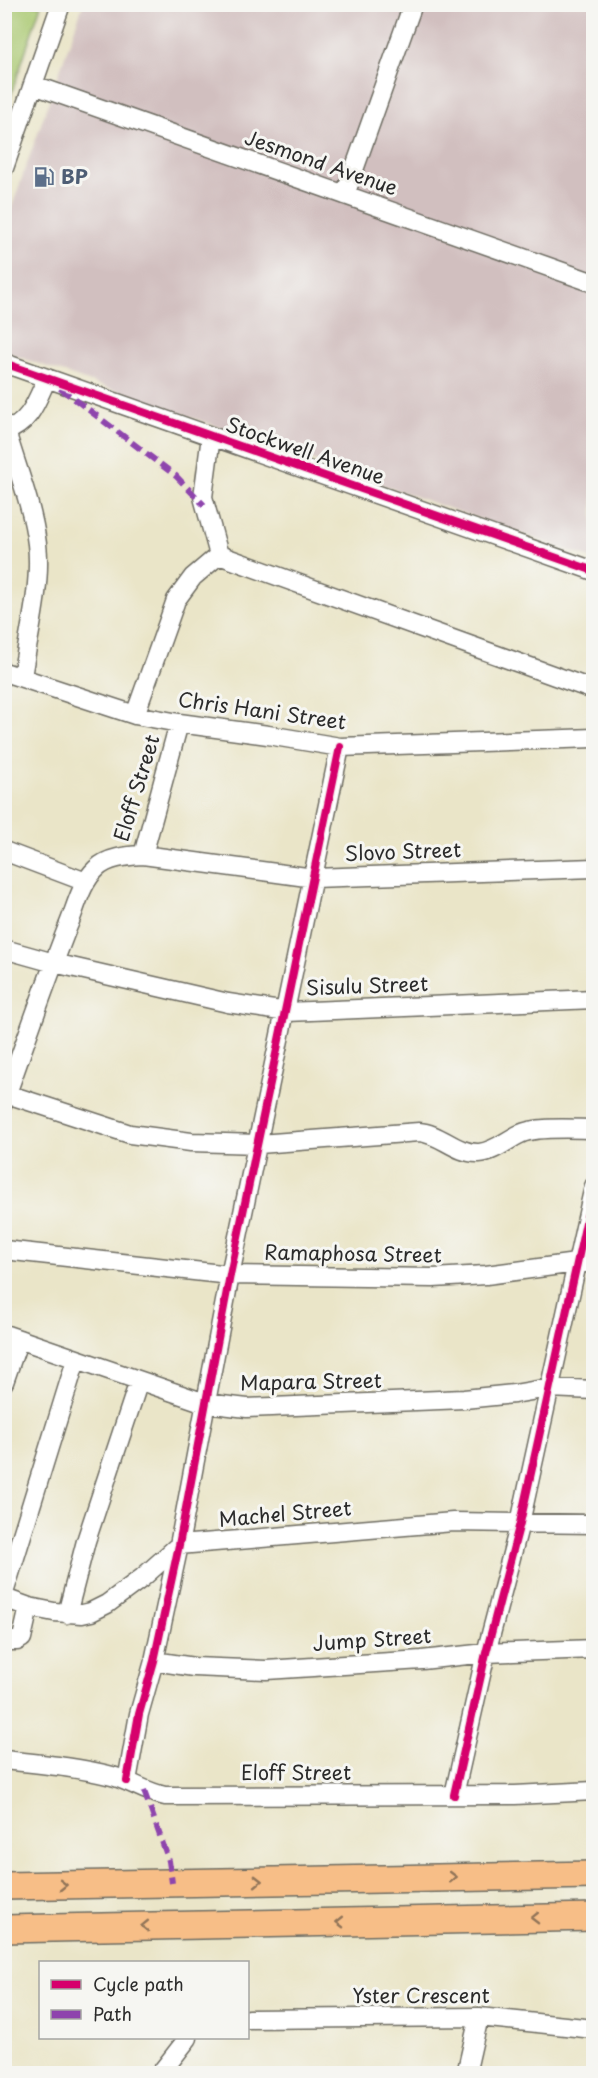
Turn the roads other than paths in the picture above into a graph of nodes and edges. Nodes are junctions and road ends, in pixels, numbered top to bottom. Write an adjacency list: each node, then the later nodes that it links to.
1 (62, 4): 3 (street)
2 (414, 4): 5 (street)
3 (34, 85): 4 (street); 5 (street, Jesmond Avenue)
4 (4, 168)
5 (345, 195): 6 (street, Jesmond Avenue)
6 (594, 283)
7 (4, 363): 8 (street, Stockwell Avenue)
8 (47, 378): 9 (street); 10 (street, Stockwell Avenue)
9 (5, 429): 14 (street)
10 (211, 436): 11 (street); 12 (street, Stockwell Avenue)
11 (219, 555): 15 (street); 16 (street, Eloff Street)
12 (594, 571)
13 (4, 672): 14 (street, Chris Hani Street)
14 (22, 677): 16 (street, Chris Hani Street)
15 (594, 690)
16 (135, 715): 17 (street, Chris Hani Street)
17 (179, 723): 19 (street, Chris Hani Street); 21 (street, Eloff Street)
18 (594, 738): 19 (street, Chris Hani Street)
19 (340, 747): 23 (street)
20 (4, 851): 24 (street)
21 (143, 855): 23 (street, Slovo Street); 24 (street, Eloff Street)
22 (594, 868): 23 (street, Slovo Street)
23 (314, 878): 28 (street)
24 (86, 882): 26 (street, Eloff Street)
25 (4, 949): 26 (street, Sisulu Street)
26 (54, 963): 28 (street, Sisulu Street); 29 (street, Eloff Street)
27 (594, 999): 28 (street, Sisulu Street)
28 (287, 1012): 31 (street)
29 (5, 1096): 31 (street)
30 (594, 1129): 31 (street)
31 (259, 1144): 35 (street)
32 (594, 1186): 34 (street)
33 (4, 1250): 35 (street, Ramaphosa Street)
34 (585, 1263): 35 (street, Ramaphosa Street); 40 (street)
35 (230, 1275): 42 (street)
36 (12, 1337): 37 (street, Mapara Street); 39 (street)
37 (76, 1360): 38 (street, Mapara Street); 46 (street)
38 (139, 1381): 42 (street, Mapara Street); 49 (street)
39 (4, 1383)
40 (549, 1388): 41 (street, Mapara Street); 42 (street, Mapara Street); 43 (street)
41 (594, 1389)
42 (205, 1403): 45 (street)
43 (520, 1523): 44 (street, Machel Street); 45 (street, Machel Street); 52 (street)
44 (594, 1524)
45 (179, 1545): 49 (street); 53 (street)
46 (4, 1593)
47 (4, 1598): 48 (street)
48 (29, 1607): 49 (street); 50 (street)
49 (67, 1614)
50 (4, 1641)
51 (594, 1649): 52 (street, Jump Street)
52 (486, 1653): 53 (street, Jump Street); 57 (street)
53 (154, 1661): 55 (street)
54 (4, 1760): 55 (street, Eloff Street)
55 (127, 1781): 57 (street, Eloff Street)
56 (594, 1791): 57 (street, Eloff Street)
57 (454, 1795)
58 (594, 1875): 59 (highway, one-way to 58)
59 (4, 1886)
60 (594, 1917): 61 (highway, one-way to 61)
61 (4, 1929)
62 (479, 2017): 63 (street, Yster Crescent); 64 (street, Yster Crescent); 67 (street)
63 (249, 2019)
64 (594, 2029)
65 (186, 2039): 66 (street)
66 (160, 2073)
67 (466, 2073)

